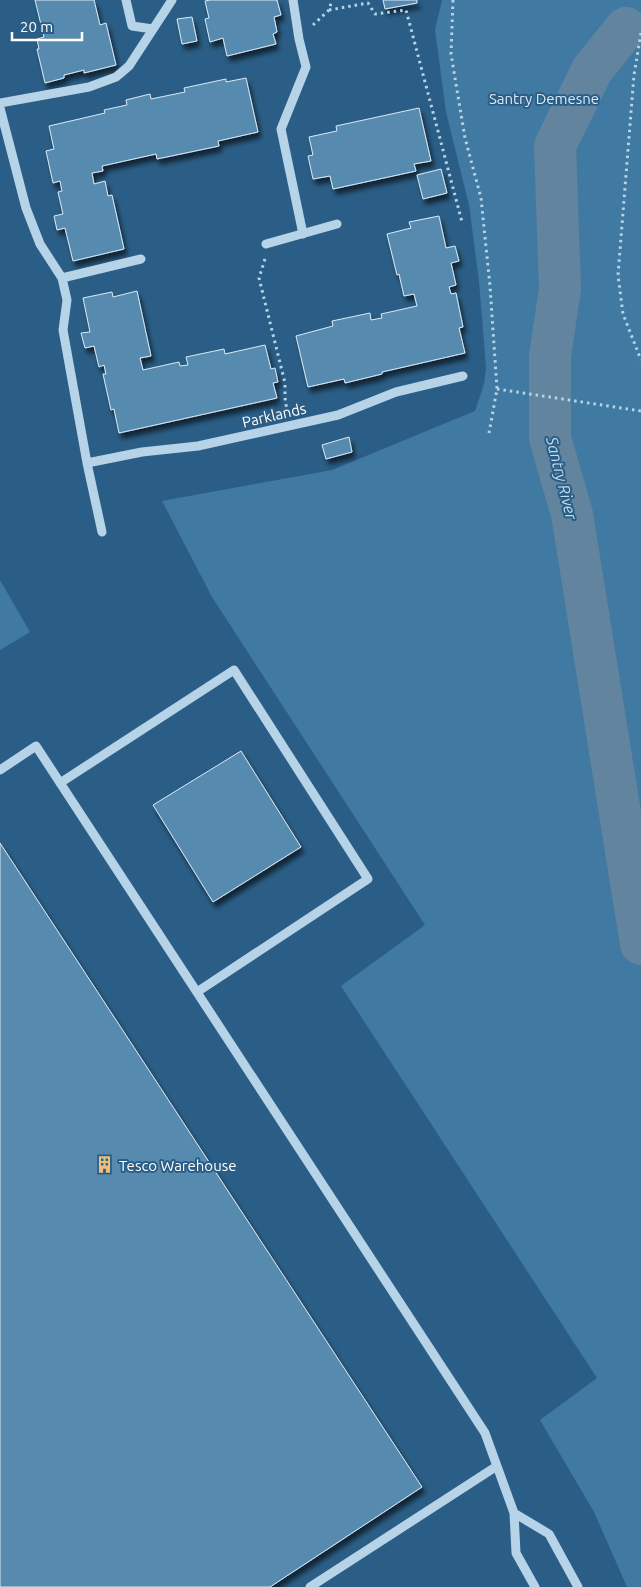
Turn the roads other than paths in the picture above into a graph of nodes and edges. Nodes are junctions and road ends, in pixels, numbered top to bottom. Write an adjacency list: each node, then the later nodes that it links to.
1 (126, 0): 4 (street)
2 (172, 0): 4 (street)
3 (293, 0): 8 (street)
4 (153, 30): 5 (street)
5 (0, 103)
6 (0, 108): 11 (street)
7 (337, 224): 8 (street)
8 (303, 234): 9 (street)
9 (266, 244)
10 (141, 258): 11 (street)
11 (62, 278): 13 (street)
12 (463, 376): 13 (street, Parklands)
13 (87, 463): 14 (street)
14 (102, 532)
15 (0, 770): 16 (street)
16 (60, 782): 17 (street); 17 (street)
17 (197, 992): 18 (street)
18 (497, 1466): 19 (street); 20 (street)
19 (514, 1513): 21 (street); 22 (street)
20 (310, 1587)
21 (534, 1587)
22 (578, 1587)

